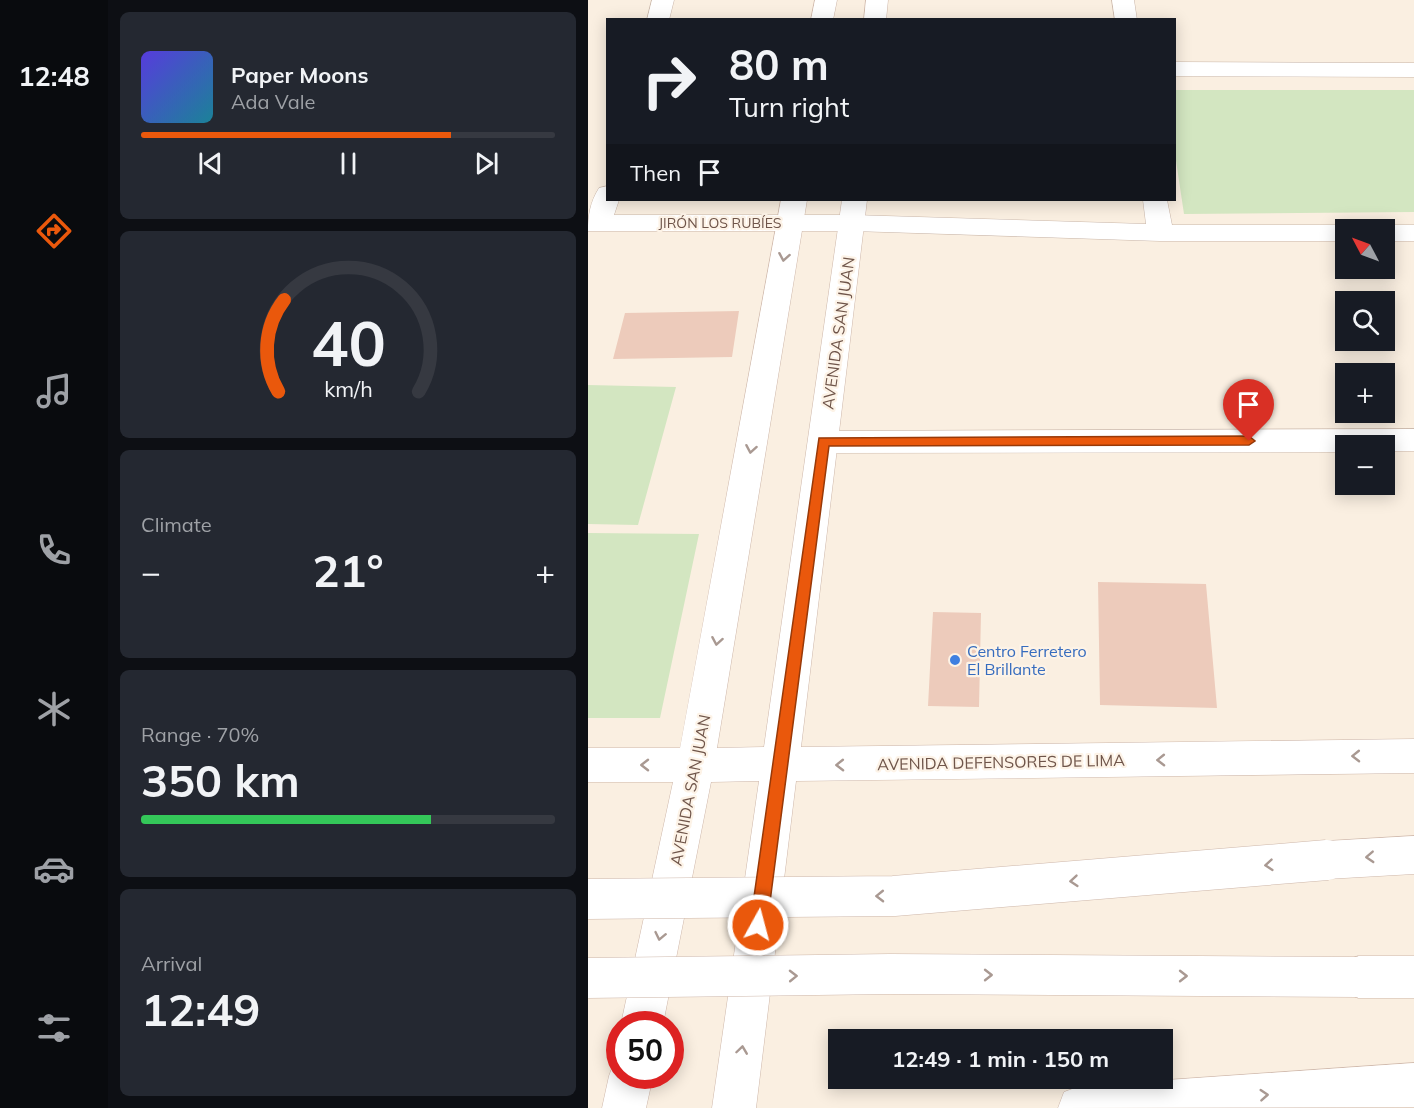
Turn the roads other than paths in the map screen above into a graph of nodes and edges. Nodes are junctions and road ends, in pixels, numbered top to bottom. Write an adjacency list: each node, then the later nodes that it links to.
1 (663, 0): 5 (main road)
2 (826, 0): 6 (main road)
3 (877, 0): 7 (main road)
4 (1123, 0): 8 (main road)
5 (658, 18)
6 (822, 18)
7 (875, 18)
8 (1126, 18)
9 (1176, 69): 10 (main road)
10 (1414, 70)
11 (606, 198): 15 (main road)
12 (1155, 201): 16 (main road)
13 (792, 211): 14 (main road, JIRÓN LOS RUBÍES); 15 (main road, JIRÓN LOS RUBÍES); 23 (main road, AVENIDA SAN JUAN, one-way to 23)
14 (854, 211): 16 (main road, JIRÓN LOS RUBÍES); 21 (main road, AVENIDA SAN JUAN)
15 (594, 223)
16 (1160, 233): 17 (main road, JIRÓN LOS RUBÍES)
17 (1335, 233)
18 (1395, 233): 19 (main road)
19 (1414, 233)
20 (1414, 440): 21 (main road)
21 (823, 442): 25 (main road, AVENIDA SAN JUAN)
22 (1414, 756): 25 (main road, AVENIDA DEFENSORES DE LIMA, one-way to 25)
23 (696, 764): 24 (main road, AVENIDA DEFENSORES DE LIMA, one-way to 24); 25 (main road, AVENIDA DEFENSORES DE LIMA); 30 (main road, AVENIDA SAN JUAN, one-way to 30)
24 (588, 765)
25 (780, 765): 34 (main road, AVENIDA SAN JUAN, one-way to 25)
26 (1414, 855): 27 (main road, one-way to 27, bridge)
27 (588, 899)
28 (1414, 977): 29 (main road, one-way to 28, bridge)
29 (588, 978)
30 (645, 1011)
31 (1414, 1085): 35 (main road, one-way to 31)
32 (628, 1089): 33 (main road)
33 (624, 1108)
34 (734, 1108)
35 (1080, 1108)

